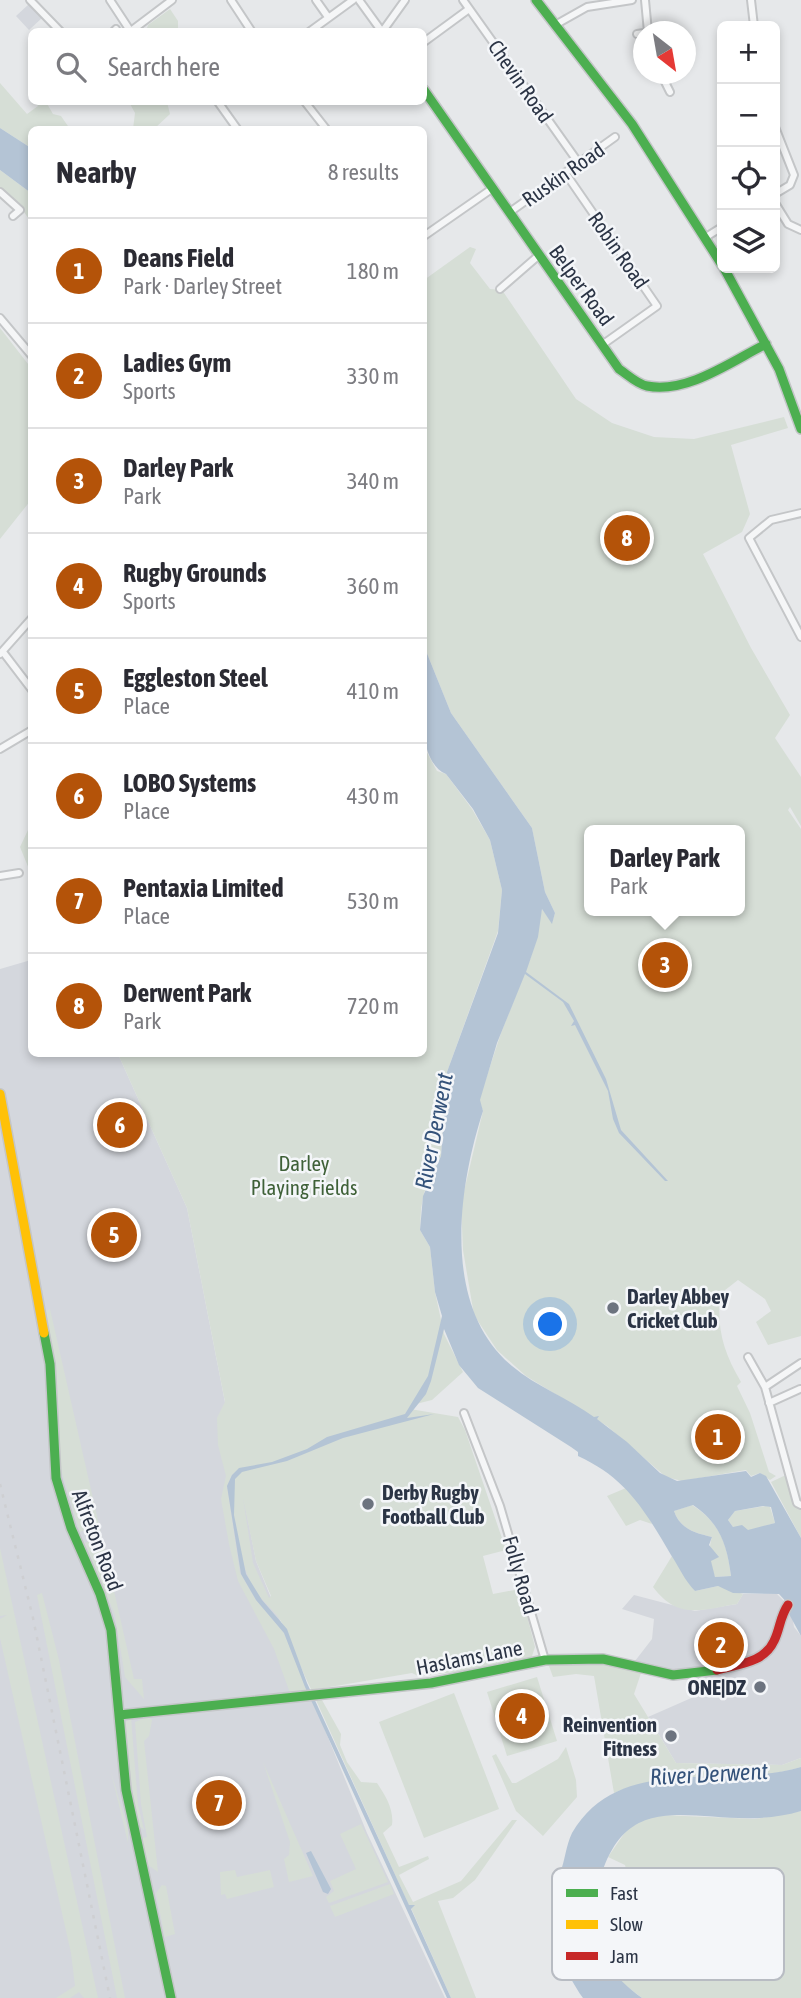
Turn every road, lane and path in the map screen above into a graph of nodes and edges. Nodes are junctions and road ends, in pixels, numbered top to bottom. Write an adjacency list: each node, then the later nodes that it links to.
1 (30, 0): 19 (street)
2 (110, 0): 20 (street)
3 (172, 0): 21 (street)
4 (230, 0): 22 (street)
5 (316, 0): 15 (street)
6 (353, 0): 15 (street)
7 (359, 0): 24 (street)
8 (405, 0): 25 (street)
9 (463, 0): 14 (street, Chevin Road)
10 (537, 0): 18 (street)
11 (632, 0): 18 (street)
12 (645, 0): 16 (street)
13 (751, 0): 17 (street)
14 (469, 9): 26 (street); 36 (street, Chevin Road)
15 (328, 17): 23 (street)
16 (644, 21)
17 (753, 21)
18 (555, 25): 47 (street)
19 (57, 28)
20 (129, 28)
21 (135, 28)
22 (249, 28)
23 (314, 28)
24 (380, 28)
25 (383, 28)
26 (427, 39)
27 (666, 84): 28 (street)
28 (670, 92)
29 (427, 94): 38 (street, Belper Road)
30 (220, 105): 32 (street)
31 (307, 105): 33 (street)
32 (235, 126)
33 (324, 126)
34 (615, 137): 36 (street, Ruskin Road)
35 (780, 140): 39 (street)
36 (579, 162): 37 (street, Ruskin Road)
37 (566, 174): 42 (street, Ruskin Road); 54 (street, Robin Road)
38 (493, 188): 42 (street, Belper Road); 46 (street)
39 (780, 191)
40 (0, 192): 43 (street)
41 (779, 210): 45 (street)
42 (510, 212): 48 (street, Belper Road)
43 (13, 216)
44 (717, 230): 47 (street)
45 (799, 233)
46 (427, 234)
47 (706, 237): 49 (street)
48 (538, 256): 51 (street); 54 (street, Belper Road)
49 (717, 256)
50 (727, 273): 53 (street)
51 (500, 289)
52 (0, 318): 55 (street)
53 (766, 344): 54 (street, Belper Road); 56 (street)
54 (603, 345)
55 (28, 351)
56 (801, 429)
57 (801, 513): 59 (street)
58 (28, 623): 60 (street)
59 (801, 637)
60 (1, 653): 61 (street)
61 (28, 685)
62 (28, 732): 63 (street)
63 (0, 749)
64 (19, 873): 65 (street)
65 (0, 876)
66 (0, 1094): 76 (street, Alfreton Road)
67 (748, 1357): 69 (street)
68 (801, 1363): 69 (street)
69 (766, 1385): 71 (street)
70 (800, 1388): 71 (street)
71 (769, 1403): 73 (street)
72 (464, 1413): 75 (street, Folly Road)
73 (801, 1506)
74 (788, 1605): 75 (street, Haslams Lane)
75 (545, 1660): 76 (street, Haslams Lane)
76 (119, 1716): 77 (street, Alfreton Road)
77 (171, 1998)

